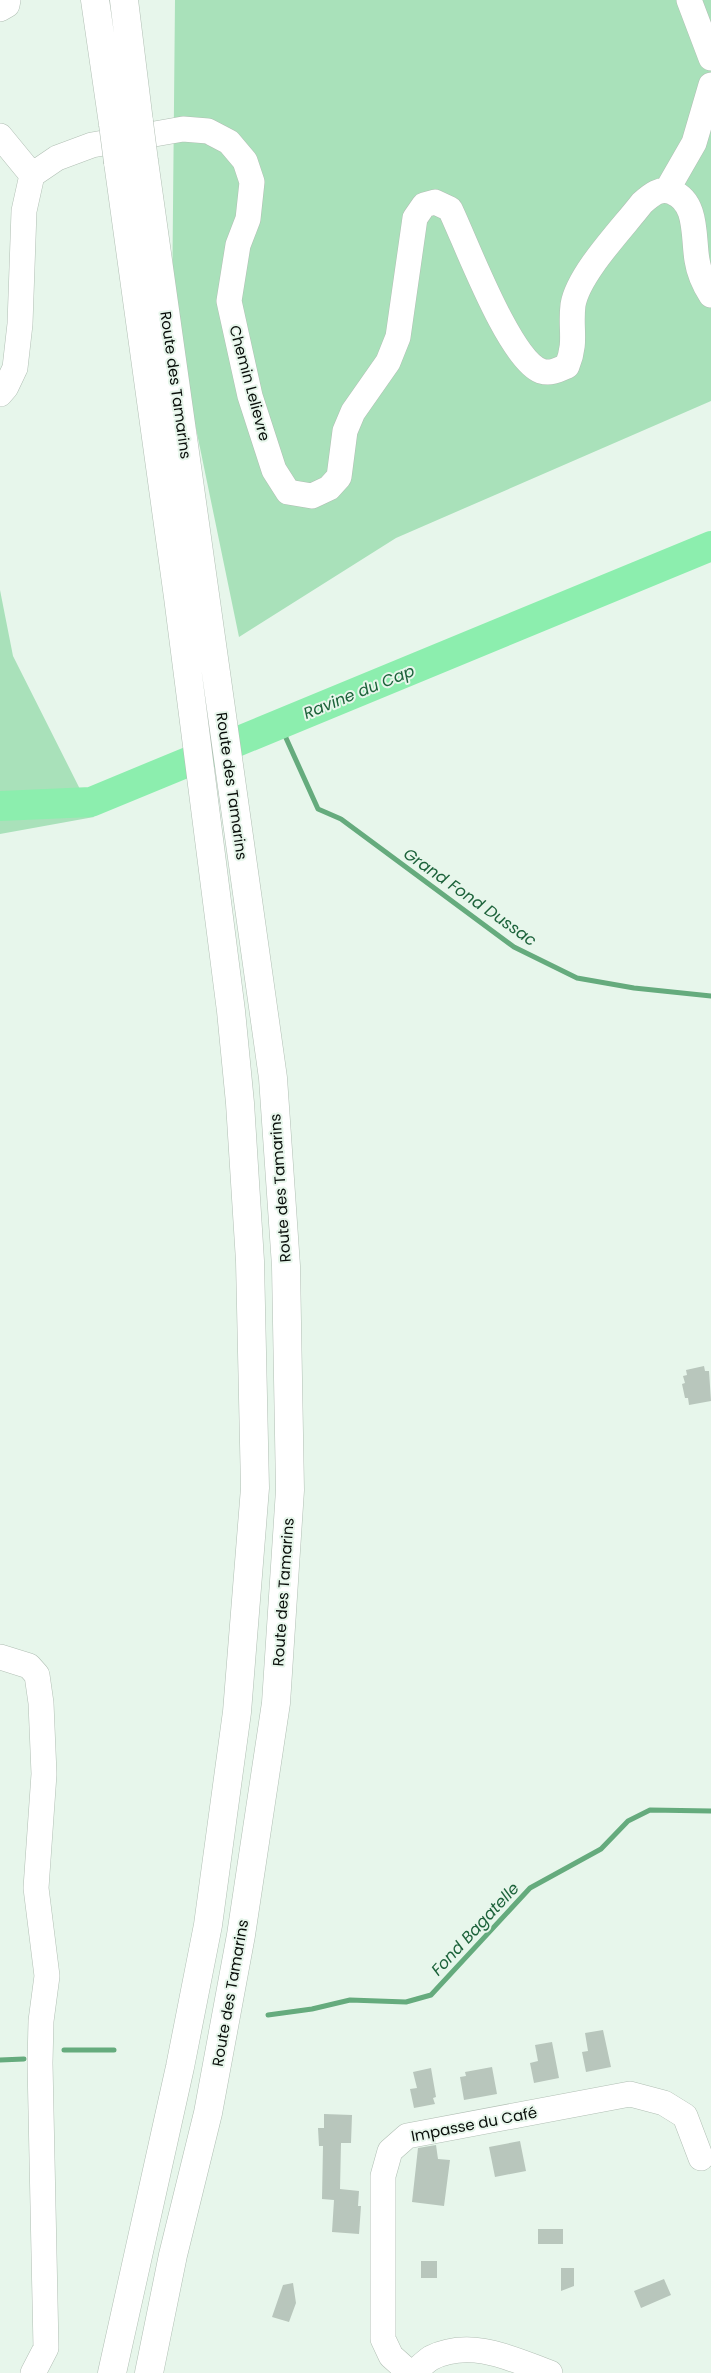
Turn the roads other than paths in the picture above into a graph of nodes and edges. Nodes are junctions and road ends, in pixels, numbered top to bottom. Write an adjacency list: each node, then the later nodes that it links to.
1 (8, 0): 5 (street)
2 (95, 0): 8 (highway, Route des Tamarins)
3 (124, 0): 8 (highway, Route des Tamarins)
4 (689, 0): 6 (street)
5 (0, 9)
6 (711, 58)
7 (711, 85): 12 (street)
8 (126, 123): 10 (highway, Route des Tamarins, bridge)
9 (0, 136): 11 (street)
10 (131, 162): 18 (highway, Route des Tamarins); 19 (highway, Route des Tamarins)
11 (32, 175): 12 (street, Chemin Lelievre); 14 (street)
12 (667, 190): 13 (street)
13 (711, 295)
14 (0, 394)
15 (0, 1657): 17 (street)
16 (701, 2158): 20 (street, Impasse du Café)
17 (33, 2373)
18 (112, 2373)
19 (149, 2373)
20 (412, 2373): 21 (street)
21 (550, 2373)

